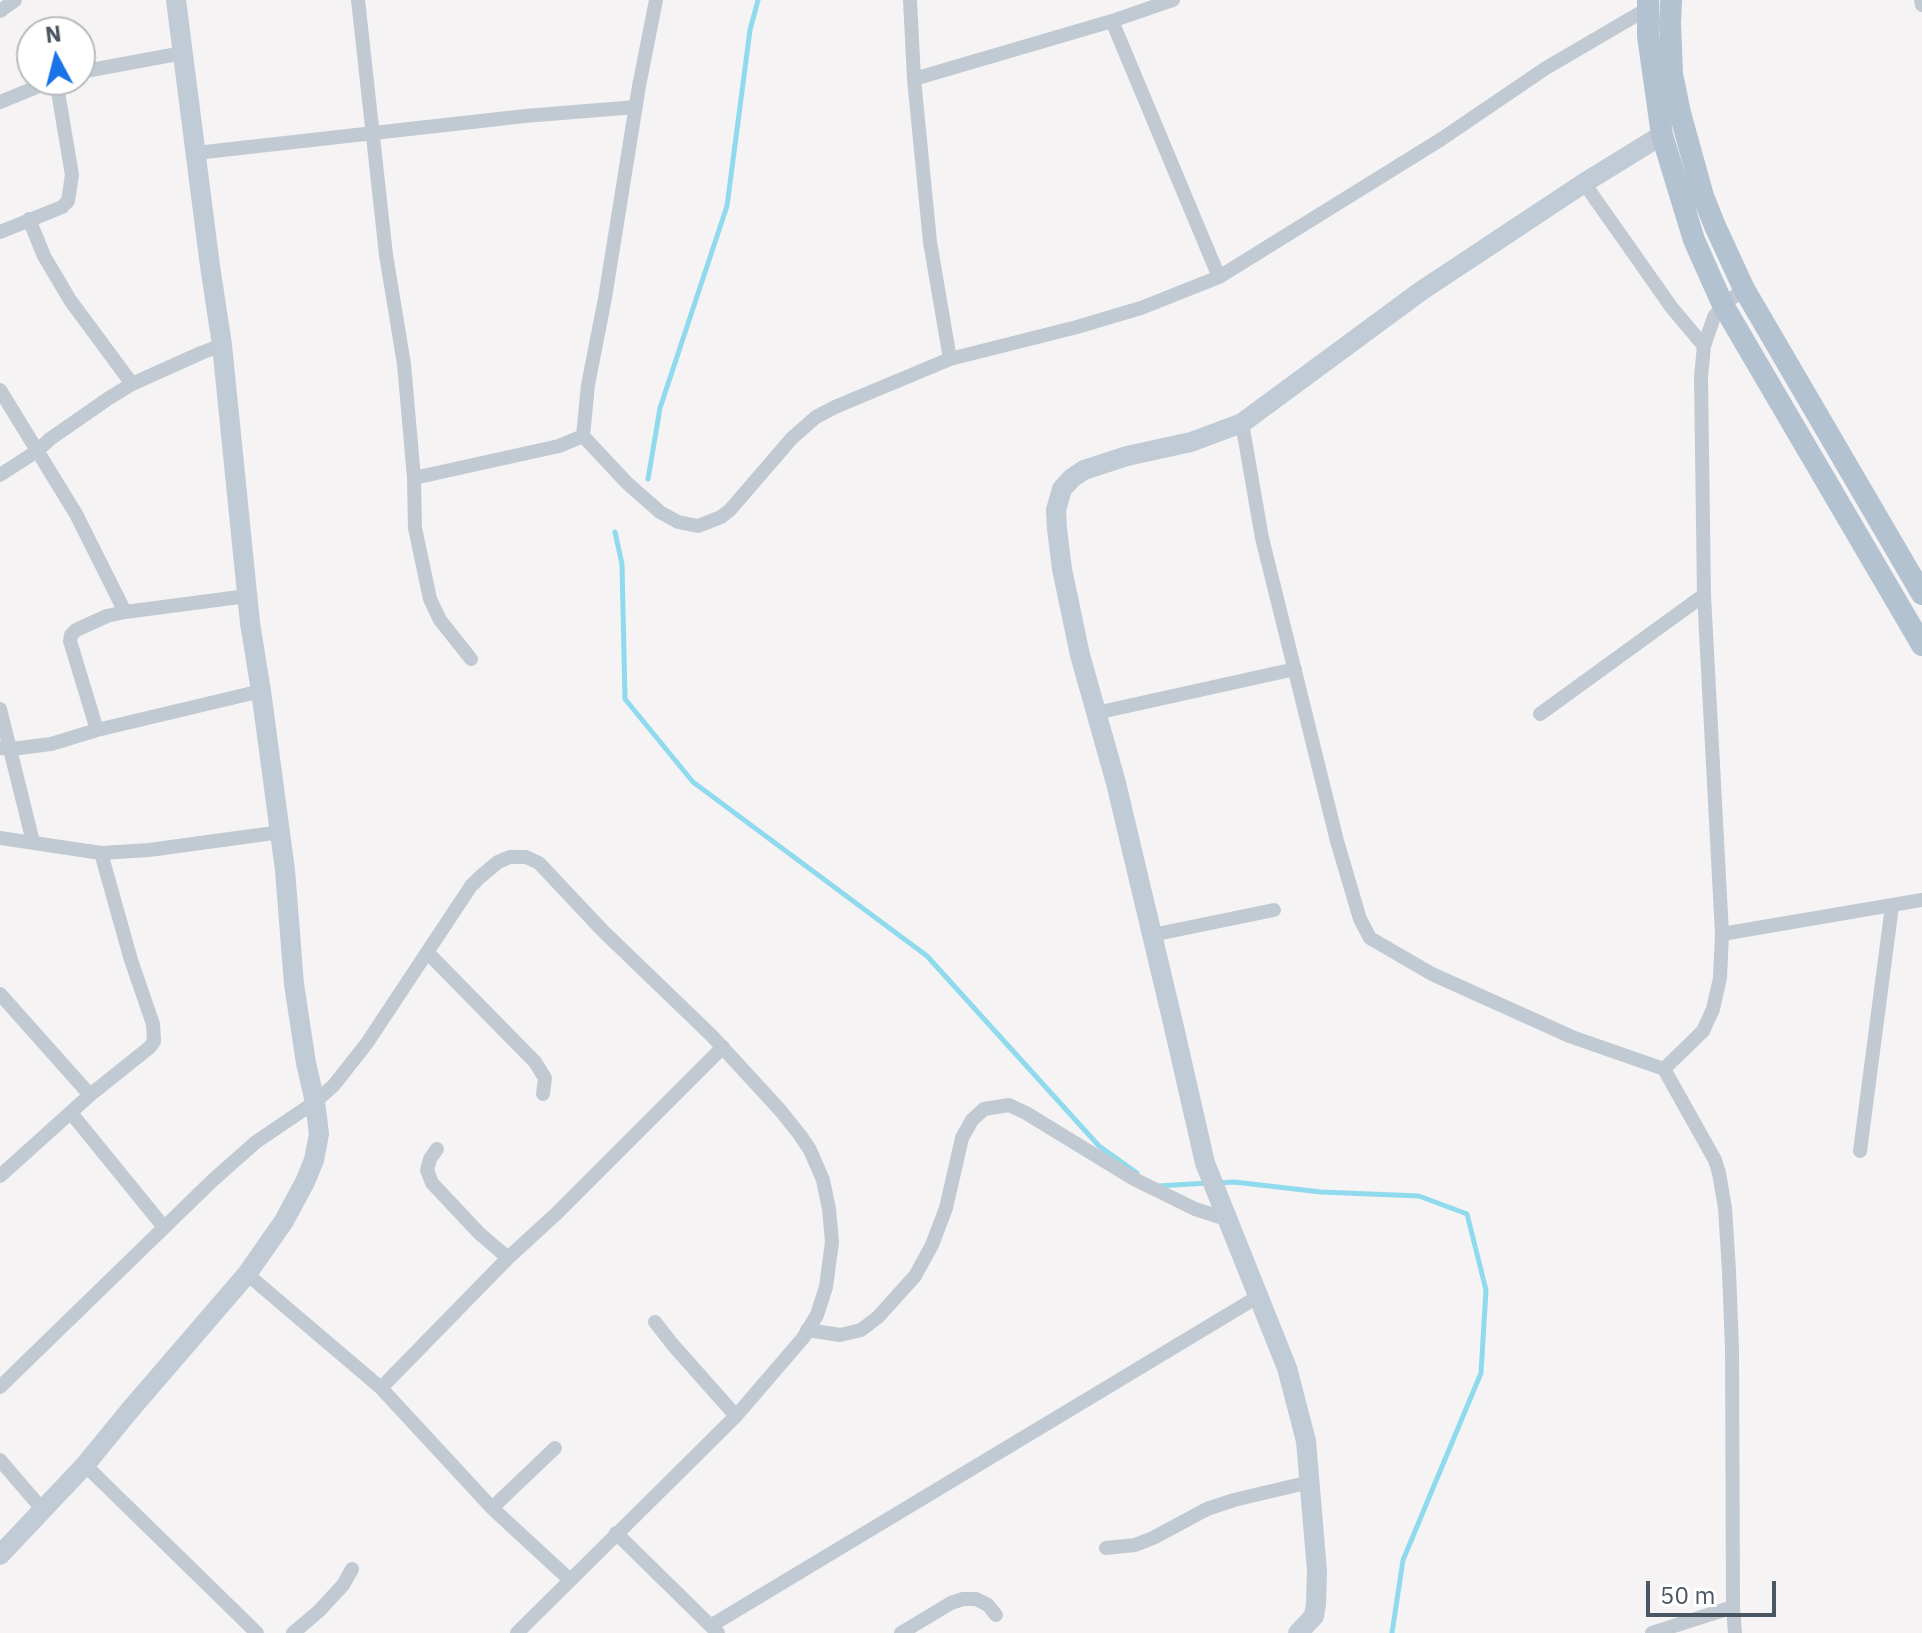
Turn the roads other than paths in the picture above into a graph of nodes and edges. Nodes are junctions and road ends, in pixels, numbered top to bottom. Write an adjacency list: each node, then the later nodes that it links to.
1 (15, 0): 9 (street)
2 (176, 0): 11 (street)
3 (358, 0): 16 (street)
4 (656, 0): 15 (street)
5 (910, 0): 13 (street)
6 (1173, 0): 10 (street)
7 (1671, 0): 23 (main road)
8 (1648, 5): 17 (main road); 22 (street)
9 (0, 11)
10 (1112, 21): 13 (street); 22 (street)
11 (183, 53): 12 (street); 18 (street)
12 (96, 69)
13 (914, 79): 27 (street)
14 (58, 96): 20 (street)
15 (636, 107): 16 (street); 31 (street)
16 (374, 134): 18 (street); 34 (street)
17 (1662, 135): 19 (street); 24 (main road)
18 (196, 153): 25 (street)
19 (1584, 183): 26 (street); 30 (street)
20 (29, 219): 21 (street); 28 (street)
21 (0, 232)
22 (1219, 277): 27 (street)
23 (1744, 289): 24 (street); 35 (main road)
24 (1723, 305): 26 (street); 39 (main road)
25 (222, 345): 28 (street); 37 (street)
26 (1704, 346): 36 (street)
27 (950, 359): 31 (street)
28 (132, 384): 32 (street)
29 (0, 390): 32 (street)
30 (1242, 423): 41 (street); 44 (street)
31 (583, 436): 34 (street)
32 (37, 451): 33 (street); 38 (street)
33 (0, 475)
34 (414, 478): 40 (street)
35 (1922, 594)
36 (1704, 595): 45 (street); 55 (street)
37 (247, 596): 38 (street); 42 (street)
38 (125, 612): 46 (street)
39 (1919, 634)
40 (471, 659)
41 (1295, 669): 44 (street); 60 (street)
42 (261, 691): 46 (street); 48 (street)
43 (0, 709): 47 (street)
44 (1096, 713): 56 (street)
45 (1540, 714)
46 (97, 730): 47 (street)
47 (5, 749): 50 (street)
48 (281, 832): 51 (street); 63 (street)
49 (0, 838): 50 (street)
50 (33, 842): 51 (street)
51 (101, 853): 62 (street)
52 (1922, 900): 53 (street)
53 (1892, 906): 55 (street); 66 (street)
54 (1274, 910): 56 (street)
55 (1722, 934): 60 (street)
56 (1152, 935): 68 (street)
57 (428, 953): 59 (street); 61 (street); 63 (street)
58 (0, 994): 62 (street)
59 (723, 1047): 70 (street); 74 (street)
60 (1664, 1069): 89 (street)
61 (543, 1094)
62 (90, 1095): 64 (street)
63 (315, 1102): 69 (street); 71 (street)
64 (71, 1113): 67 (street); 69 (street)
65 (437, 1149): 70 (street)
66 (1860, 1151)
67 (0, 1176)
68 (1226, 1219): 72 (street); 74 (street)
69 (163, 1226): 75 (street)
70 (508, 1258): 76 (street)
71 (247, 1274): 76 (street); 80 (street)
72 (1259, 1296): 81 (street); 91 (street)
73 (655, 1322): 77 (street)
74 (807, 1330): 77 (street)
75 (0, 1387)
76 (381, 1388): 82 (street)
77 (736, 1416): 84 (street)
78 (555, 1448): 82 (street)
79 (0, 1460): 83 (street)
80 (85, 1465): 83 (street); 92 (street)
81 (1310, 1482): 85 (street); 96 (street)
82 (492, 1508): 88 (street)
83 (42, 1509): 86 (street)
84 (616, 1533): 88 (street); 91 (street)
85 (1106, 1548)
86 (0, 1555)
87 (352, 1569): 93 (street)
88 (570, 1580): 94 (street)
89 (1733, 1607): 97 (street); 98 (street)
90 (996, 1615): 95 (street)
91 (715, 1629)
92 (257, 1633)
93 (293, 1633)
94 (517, 1633)
95 (901, 1633)
96 (1298, 1633)
97 (1652, 1633)
98 (1735, 1633)

